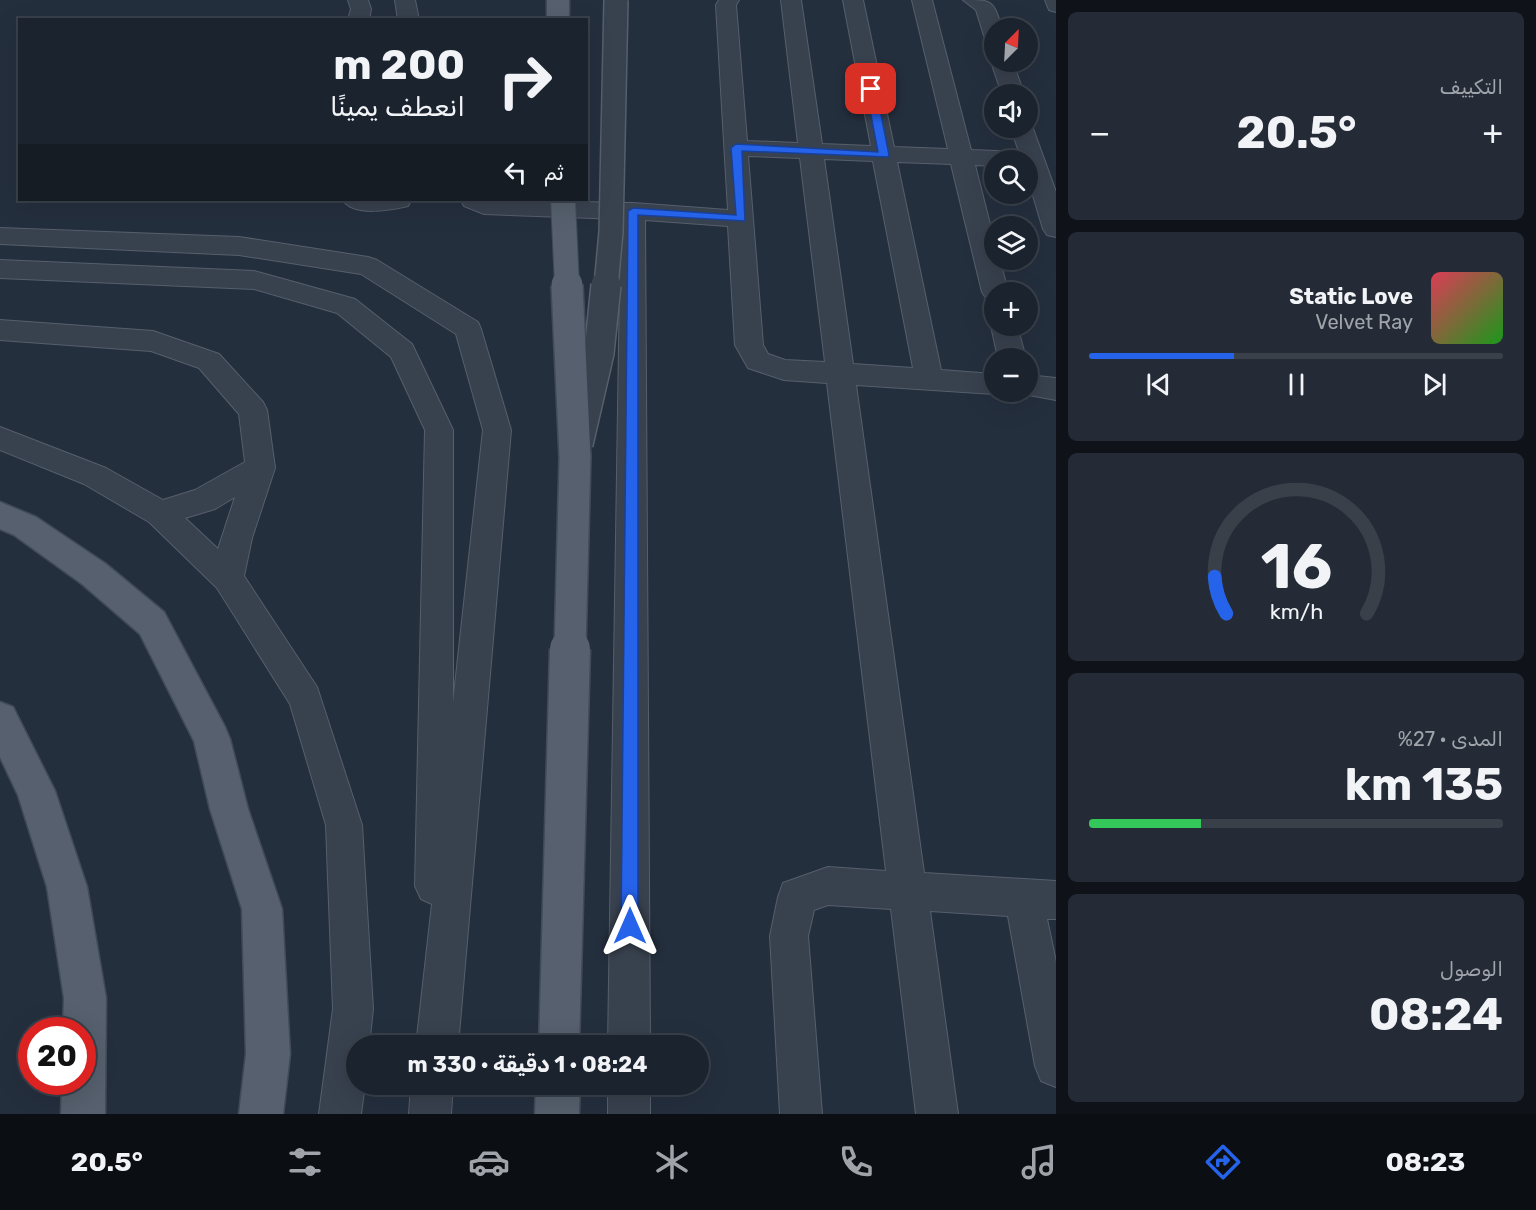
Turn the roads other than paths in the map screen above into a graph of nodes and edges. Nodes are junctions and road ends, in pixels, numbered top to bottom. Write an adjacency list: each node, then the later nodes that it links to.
1 (358, 0): 12 (street)
2 (405, 0): 13 (street)
3 (558, 0): 14 (main road)
4 (616, 0): 39 (street, bridge)
5 (729, 0): 16 (street)
6 (791, 0): 17 (street)
7 (853, 0): 18 (street)
8 (922, 0): 19 (street)
9 (973, 0): 15 (street)
10 (1055, 0): 11 (street)
11 (1056, 6)
12 (359, 18)
13 (409, 18)
14 (558, 18)
15 (988, 18)
16 (736, 148): 17 (street); 27 (street)
17 (811, 152): 18 (street); 33 (street)
18 (884, 155): 19 (street); 34 (street)
19 (962, 158): 20 (street); 31 (street)
20 (984, 159)
21 (1038, 173): 28 (street)
22 (357, 201): 23 (street)
23 (379, 201)
24 (474, 201): 26 (street)
25 (563, 201): 39 (main road, bridge)
26 (633, 211): 27 (street); 50 (street)
27 (742, 219): 33 (street)
28 (1056, 229)
29 (0, 236): 48 (street)
30 (0, 269): 47 (street)
31 (993, 282)
32 (0, 330): 40 (street)
33 (841, 373): 34 (street); 45 (street)
34 (929, 380): 35 (street)
35 (984, 383)
36 (1038, 387): 37 (street)
37 (1056, 388)
38 (0, 438): 41 (street)
39 (575, 457): 49 (main road, bridge)
40 (260, 468): 41 (street); 43 (street)
41 (160, 513): 43 (street)
42 (0, 515): 55 (main road)
43 (228, 578): 56 (street)
44 (0, 718): 54 (main road)
45 (908, 890): 46 (street); 59 (street); 60 (street)
46 (1040, 899): 51 (street)
47 (435, 1035)
48 (436, 1035)
49 (559, 1035)
50 (629, 1035)
51 (1056, 1066)
52 (558, 1095): 57 (main road)
53 (629, 1095): 58 (street)
54 (83, 1114)
55 (261, 1114)
56 (340, 1114)
57 (557, 1114)
58 (629, 1114)
59 (801, 1114)
60 (937, 1114)

